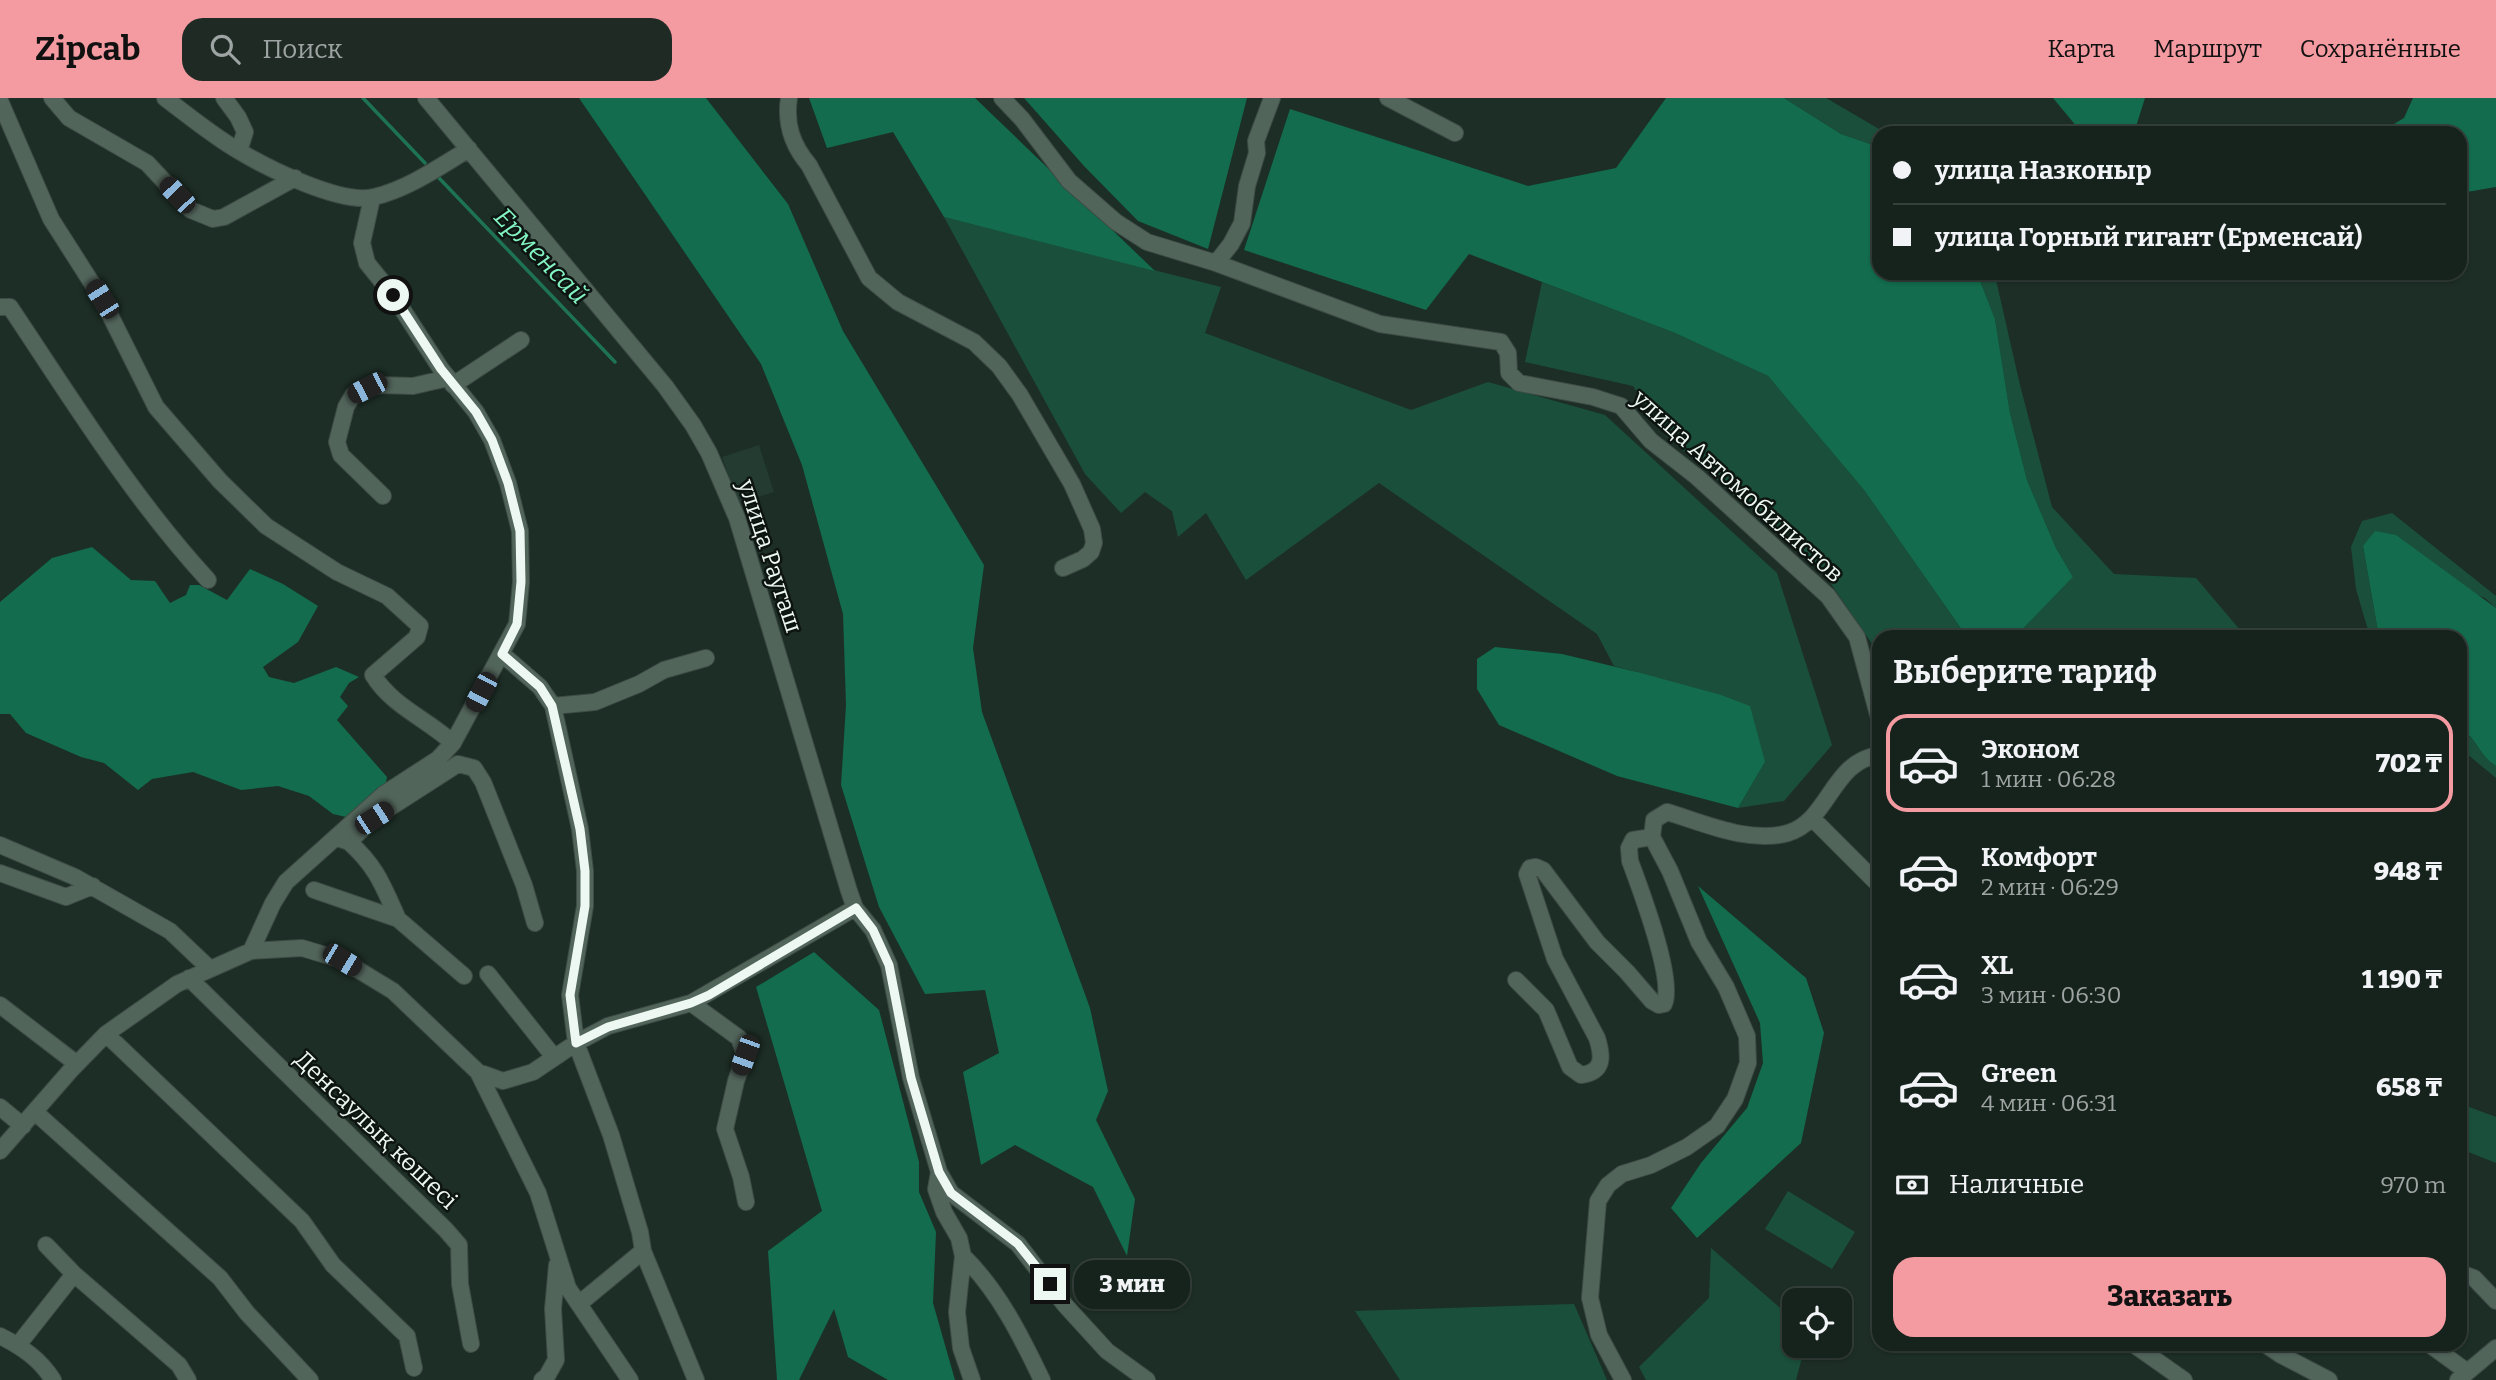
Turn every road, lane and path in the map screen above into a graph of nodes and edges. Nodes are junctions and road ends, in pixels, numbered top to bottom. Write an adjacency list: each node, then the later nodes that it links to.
1 (52, 98): 13 (street)
2 (165, 98): 12 (street)
3 (224, 98): 12 (street)
4 (426, 98): 11 (street, улица Раугаш)
5 (789, 98): 20 (street)
6 (1002, 98): 15 (street, улица Автомобилистов)
7 (1272, 98): 15 (street)
8 (1388, 98): 10 (street)
9 (0, 101): 26 (street)
10 (1455, 133)
11 (469, 149): 14 (street); 36 (street, улица Раугаш)
12 (239, 151): 13 (street)
13 (295, 178): 14 (street)
14 (372, 198): 18 (street)
15 (1216, 263): 24 (street, улица Автомобилистов)
16 (0, 307): 21 (street)
17 (521, 340): 18 (street)
18 (451, 382): 19 (street); 22 (street)
19 (383, 496)
20 (1063, 568)
21 (208, 580)
22 (502, 654): 25 (street); 26 (street)
23 (706, 658): 25 (street)
24 (1872, 692)
25 (552, 706): 48 (street)
26 (453, 743): 30 (street)
27 (1872, 756): 28 (street)
28 (1812, 818): 29 (street); 33 (street)
29 (1652, 837): 44 (street); 84 (street)
30 (343, 840): 37 (street); 38 (street); 39 (street)
31 (0, 845): 34 (street)
32 (0, 873): 34 (street)
33 (1872, 879)
34 (93, 887): 40 (street)
35 (314, 890): 37 (street)
36 (856, 908): 45 (street); 56 (street, улица Раугаш)
37 (398, 919): 42 (street)
38 (535, 923)
39 (251, 951): 40 (street); 51 (street)
40 (209, 968): 43 (street)
41 (488, 974): 49 (street)
42 (464, 976)
43 (189, 978): 47 (street); 67 (street, Денсаулық көшесі)
44 (1516, 980)
45 (691, 1003): 48 (street); 57 (street)
46 (0, 1005): 50 (street)
47 (106, 1034): 50 (street); 73 (street)
48 (576, 1043): 49 (street); 59 (street)
49 (554, 1057): 51 (street)
50 (77, 1064): 53 (street)
51 (478, 1072): 60 (street)
52 (0, 1107): 54 (street)
53 (35, 1112): 54 (street); 77 (street)
54 (23, 1126): 55 (street)
55 (0, 1151)
56 (939, 1172): 61 (street); 83 (street)
57 (746, 1202)
58 (46, 1245): 62 (street)
59 (643, 1251): 65 (street); 80 (street)
60 (558, 1255): 65 (street); 78 (street)
61 (963, 1256): 81 (street); 82 (street)
62 (74, 1274): 68 (street); 76 (street)
63 (2467, 1276): 64 (street)
64 (2496, 1301)
65 (580, 1303): 79 (street)
66 (0, 1336): 68 (street)
67 (471, 1343)
68 (18, 1345): 75 (street)
69 (2496, 1348): 74 (street)
70 (2143, 1351): 85 (street)
71 (2275, 1351): 86 (street)
72 (2436, 1351): 74 (street)
73 (414, 1368)
74 (2462, 1376)
75 (53, 1380)
76 (188, 1380)
77 (310, 1380)
78 (541, 1380)
79 (630, 1380)
80 (696, 1380)
81 (972, 1380)
82 (1042, 1380)
83 (1147, 1380)
84 (1623, 1380)
85 (2183, 1380)
86 (2329, 1380)

